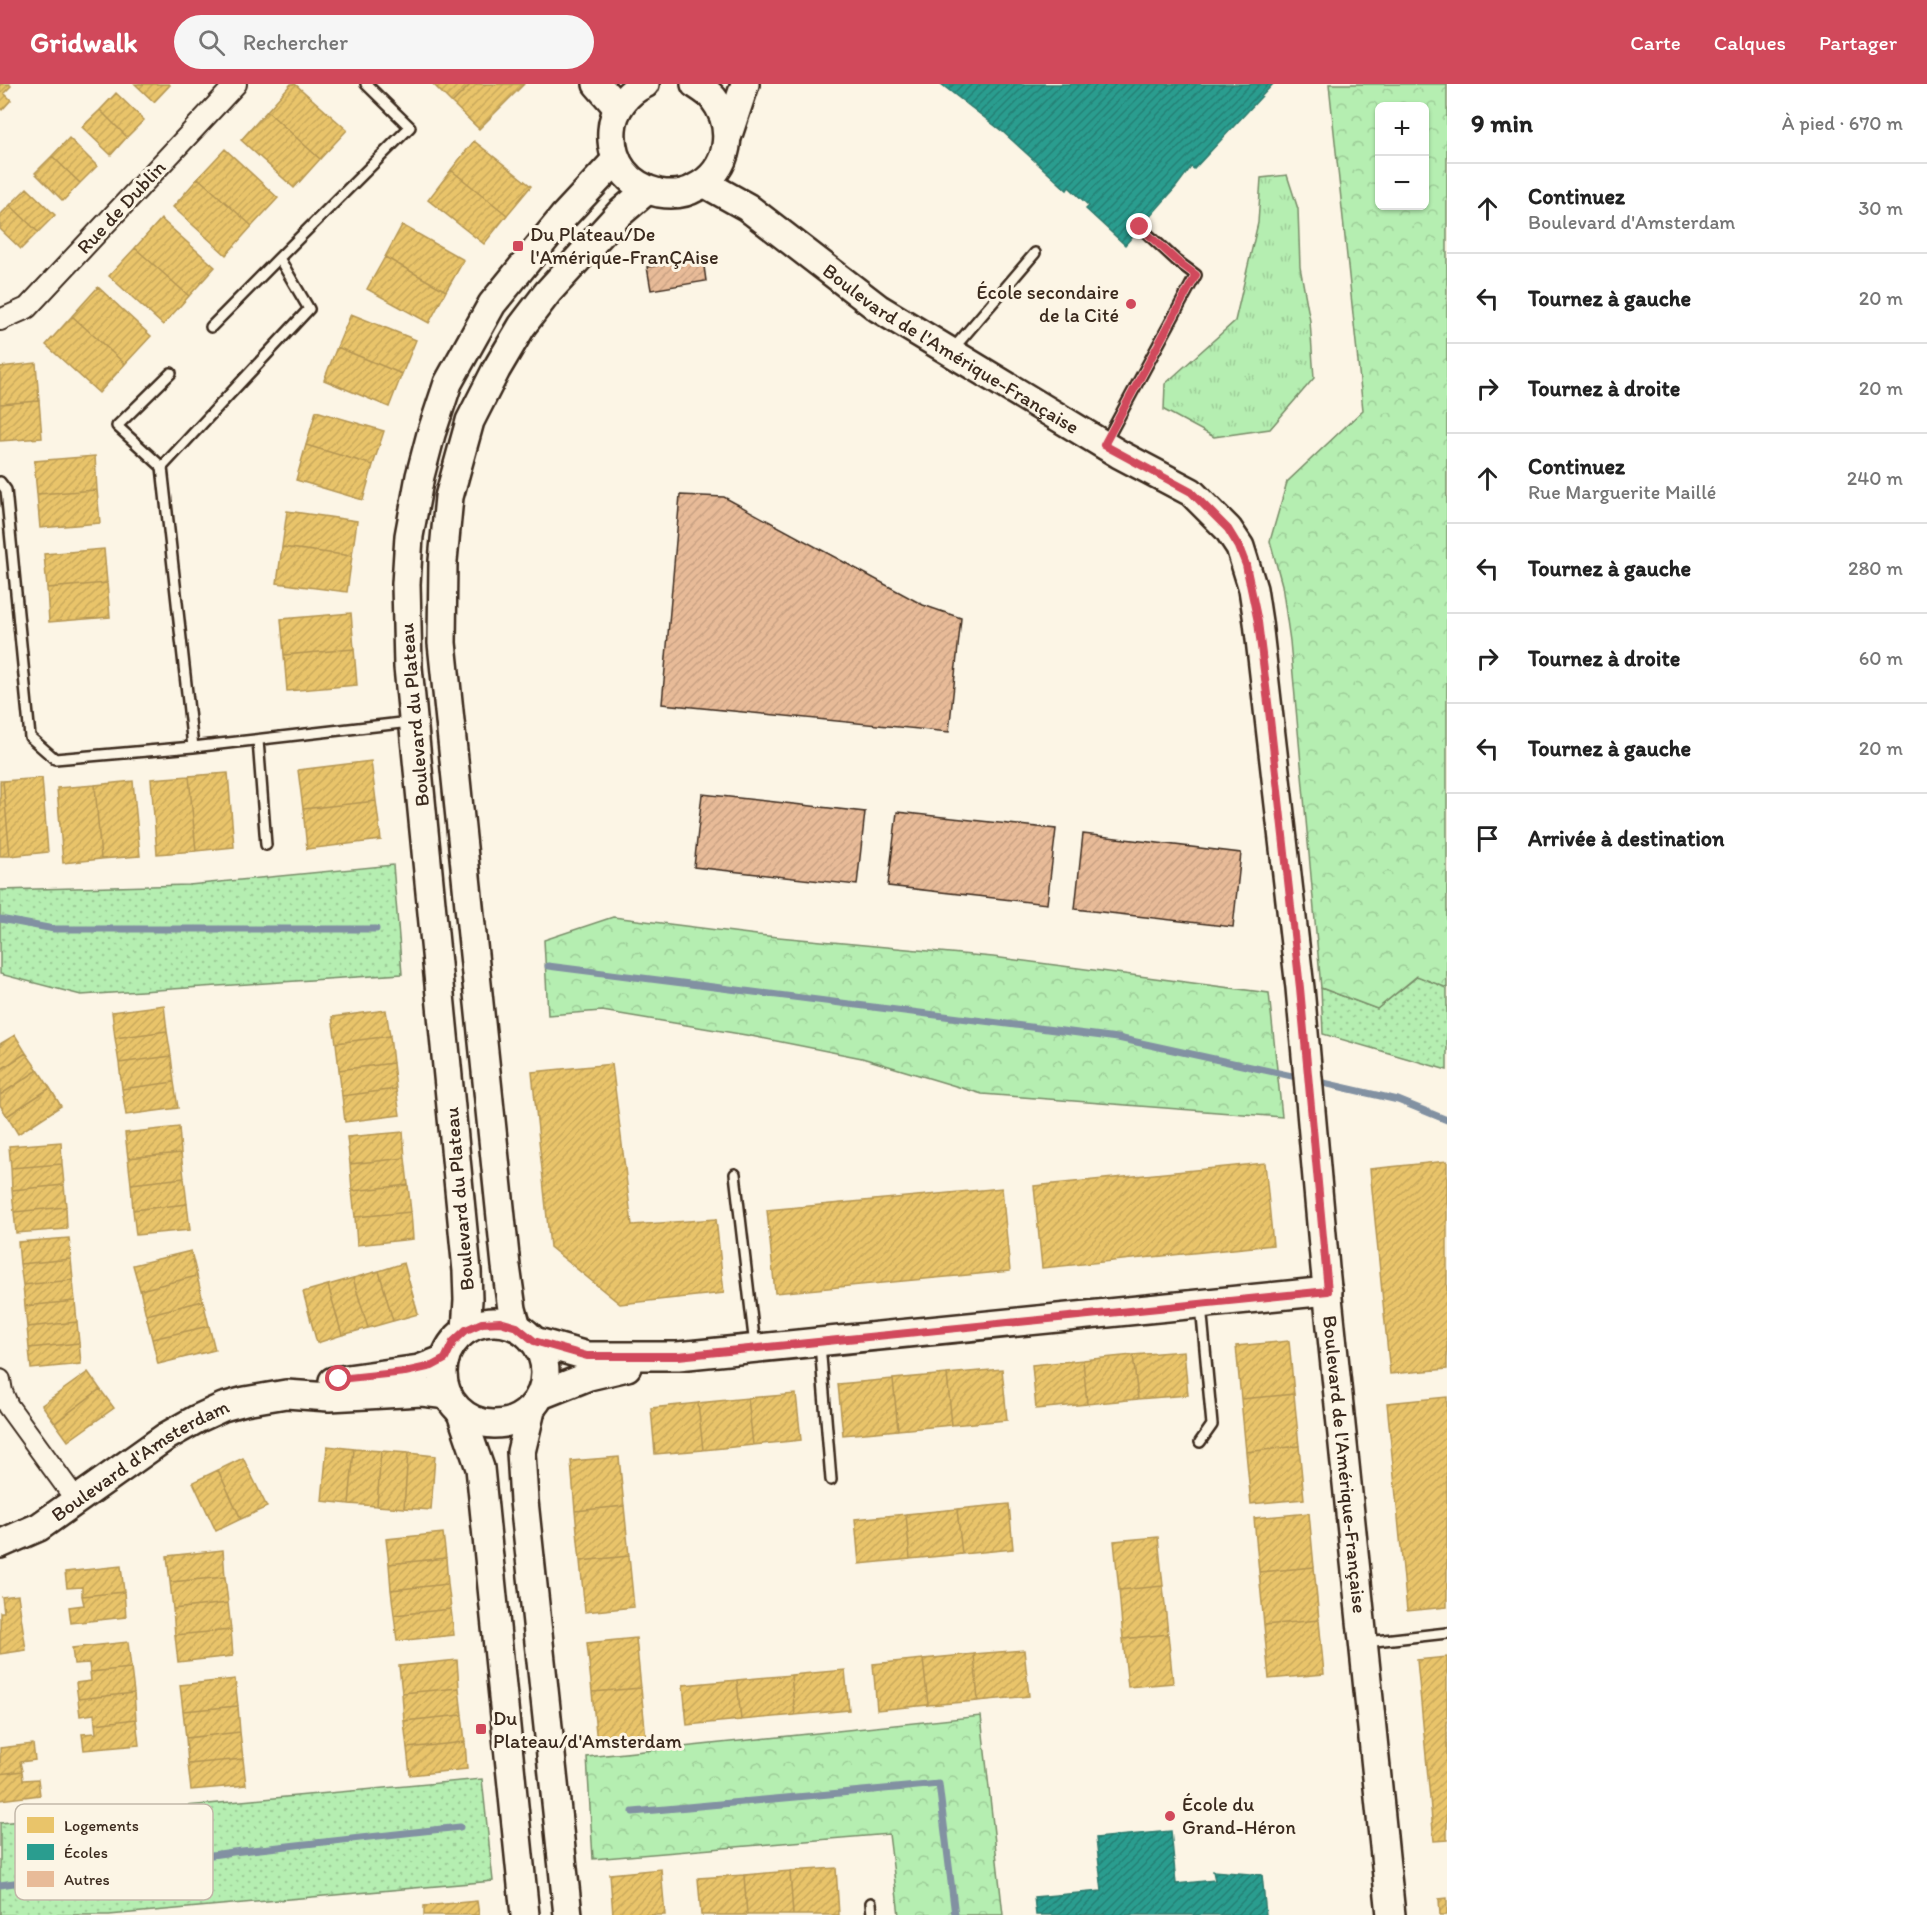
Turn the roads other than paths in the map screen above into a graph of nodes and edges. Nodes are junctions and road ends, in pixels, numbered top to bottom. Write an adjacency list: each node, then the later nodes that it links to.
1 (236, 84): 17 (street, Rue de Dublin)
2 (366, 84): 16 (lane)
3 (597, 84): 7 (main road)
4 (695, 84): 8 (main road)
5 (745, 84): 8 (main road)
6 (639, 85): 7 (main road)
7 (618, 108): 9 (main road)
8 (728, 135): 10 (main road)
9 (616, 160): 12 (main road); 24 (main road, Boulevard du Plateau)
10 (721, 163): 11 (main road); 13 (main road, Boulevard de l'Amérique-Française)
11 (704, 183): 12 (main road); 13 (main road, Boulevard de l'Amérique-Française)
12 (647, 190): 32 (main road, Boulevard du Plateau)
13 (771, 226): 19 (main road, Boulevard de l'Amérique-Française)
14 (1140, 227): 21 (lane)
15 (1035, 253): 19 (lane)
16 (279, 258): 18 (lane); 22 (lane)
17 (0, 320)
18 (211, 327)
19 (950, 352): 21 (main road, Boulevard de l'Amérique-Française)
20 (171, 373): 22 (lane)
21 (1104, 445): 29 (main road, Boulevard de l'Amérique-Française)
22 (162, 467): 26 (lane)
23 (0, 482): 26 (lane)
24 (413, 721): 25 (lane); 31 (main road, Boulevard du Plateau)
25 (258, 740): 26 (lane); 27 (lane)
26 (193, 747)
27 (266, 845)
28 (735, 1174): 34 (lane)
29 (1328, 1291): 30 (main road); 46 (main road, Boulevard de l'Amérique-Française)
30 (1200, 1304): 33 (main road); 41 (lane)
31 (466, 1330): 32 (main road); 36 (main road)
32 (526, 1334): 35 (main road); 39 (main road)
33 (820, 1342): 34 (main road); 42 (lane)
34 (755, 1348): 35 (main road)
35 (678, 1356): 39 (main road)
36 (445, 1359): 38 (main road, Boulevard d'Amsterdam); 40 (main road)
37 (0, 1380): 43 (street)
38 (286, 1394): 40 (main road, Boulevard d'Amsterdam); 43 (main road, Boulevard d'Amsterdam)
39 (536, 1402): 40 (main road); 49 (main road)
40 (454, 1404): 48 (main road)
41 (1200, 1442)
42 (831, 1480)
43 (77, 1502): 44 (main road, Boulevard d'Amsterdam)
44 (0, 1544)
45 (1447, 1633): 46 (lane)
46 (1364, 1643): 51 (main road, Boulevard de l'Amérique-Française)
47 (871, 1903): 50 (lane)
48 (525, 1915)
49 (568, 1915)
50 (872, 1915)
51 (1391, 1915)

